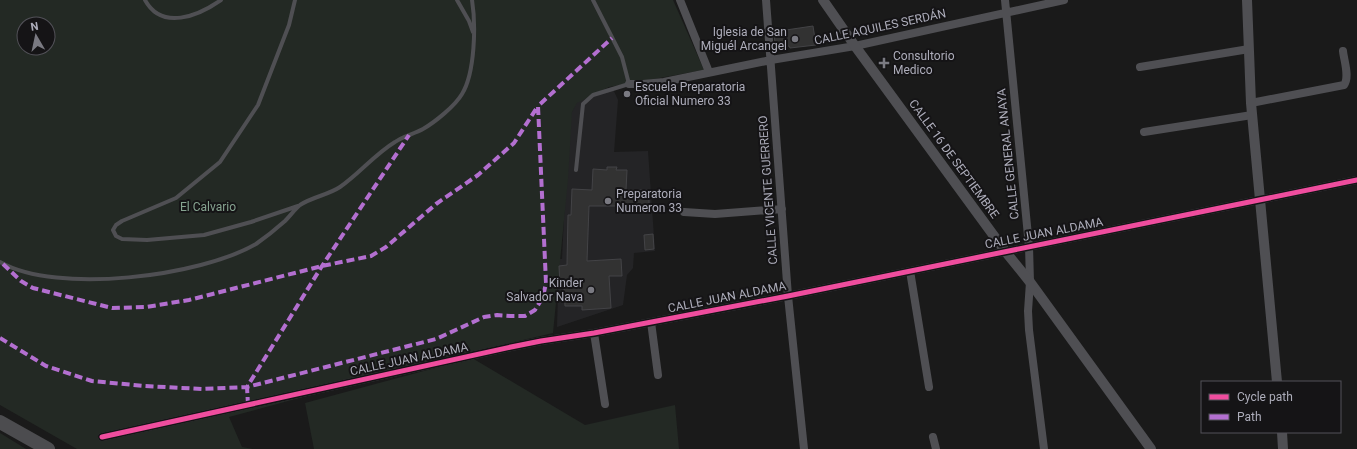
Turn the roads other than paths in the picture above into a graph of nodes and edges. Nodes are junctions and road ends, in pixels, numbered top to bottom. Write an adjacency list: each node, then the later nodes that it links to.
1 (145, 0): 2 (lane)
2 (221, 0)
3 (295, 0): 28 (lane)
4 (456, 0): 14 (lane)
5 (472, 0): 14 (lane)
6 (593, 0): 21 (lane)
7 (680, 0): 20 (street)
8 (766, 0): 18 (street, CALLE VICENTE GUERRERO)
9 (823, 0): 15 (street, CALLE 16 DE SEPTIEMBRE)
10 (1005, 0): 13 (street, CALLE GENERAL ANAYA)
11 (1064, 0): 13 (street, CALLE AQUILES SERDÁN)
12 (1247, 0): 16 (street)
13 (1006, 12): 15 (street, CALLE AQUILES SERDÁN); 31 (street, CALLE GENERAL ANAYA)
14 (474, 34): 28 (lane)
15 (855, 46): 18 (street, CALLE AQUILES SERDÁN); 32 (street, CALLE 16 DE SEPTIEMBRE)
16 (1249, 49): 19 (street); 22 (street)
17 (1343, 51): 22 (street)
18 (771, 60): 20 (street, CALLE AQUILES SERDÁN); 29 (street, CALLE VICENTE GUERRERO)
19 (1140, 67)
20 (709, 72): 21 (street, CALLE AQUILES SERDÁN)
21 (629, 84): 25 (lane)
22 (1251, 103): 23 (street)
23 (1252, 115): 24 (street); 27 (street)
24 (1144, 132)
25 (576, 170)
26 (1357, 180): 27 (street, CALLE JUAN ALDAMA)
27 (1260, 200): 31 (street, CALLE JUAN ALDAMA); 40 (street)
28 (300, 205): 33 (lane)
29 (782, 209): 30 (street); 36 (street, CALLE VICENTE GUERRERO)
30 (684, 212)
31 (1029, 246): 32 (street, CALLE JUAN ALDAMA); 35 (street, CALLE GENERAL ANAYA)
32 (1005, 251): 34 (street, CALLE JUAN ALDAMA); 35 (street, CALLE 16 DE SEPTIEMBRE)
33 (0, 262)
34 (910, 271): 36 (street, CALLE JUAN ALDAMA); 41 (street)
35 (1030, 282): 50 (street, CALLE GENERAL ANAYA); 51 (street, CALLE 16 DE SEPTIEMBRE)
36 (788, 296): 37 (street, CALLE JUAN ALDAMA); 48 (street, CALLE VICENTE GUERRERO)
37 (651, 322): 38 (street, CALLE JUAN ALDAMA); 39 (street)
38 (594, 333): 42 (street); 45 (street, CALLE JUAN ALDAMA)
39 (658, 375)
40 (1277, 381)
41 (929, 387)
42 (605, 404)
43 (0, 422): 47 (highway)
44 (1282, 433): 52 (street)
45 (102, 437)
46 (933, 437): 49 (street)
47 (48, 449)
48 (804, 449)
49 (936, 449)
50 (1044, 449)
51 (1151, 449)
52 (1283, 449)

